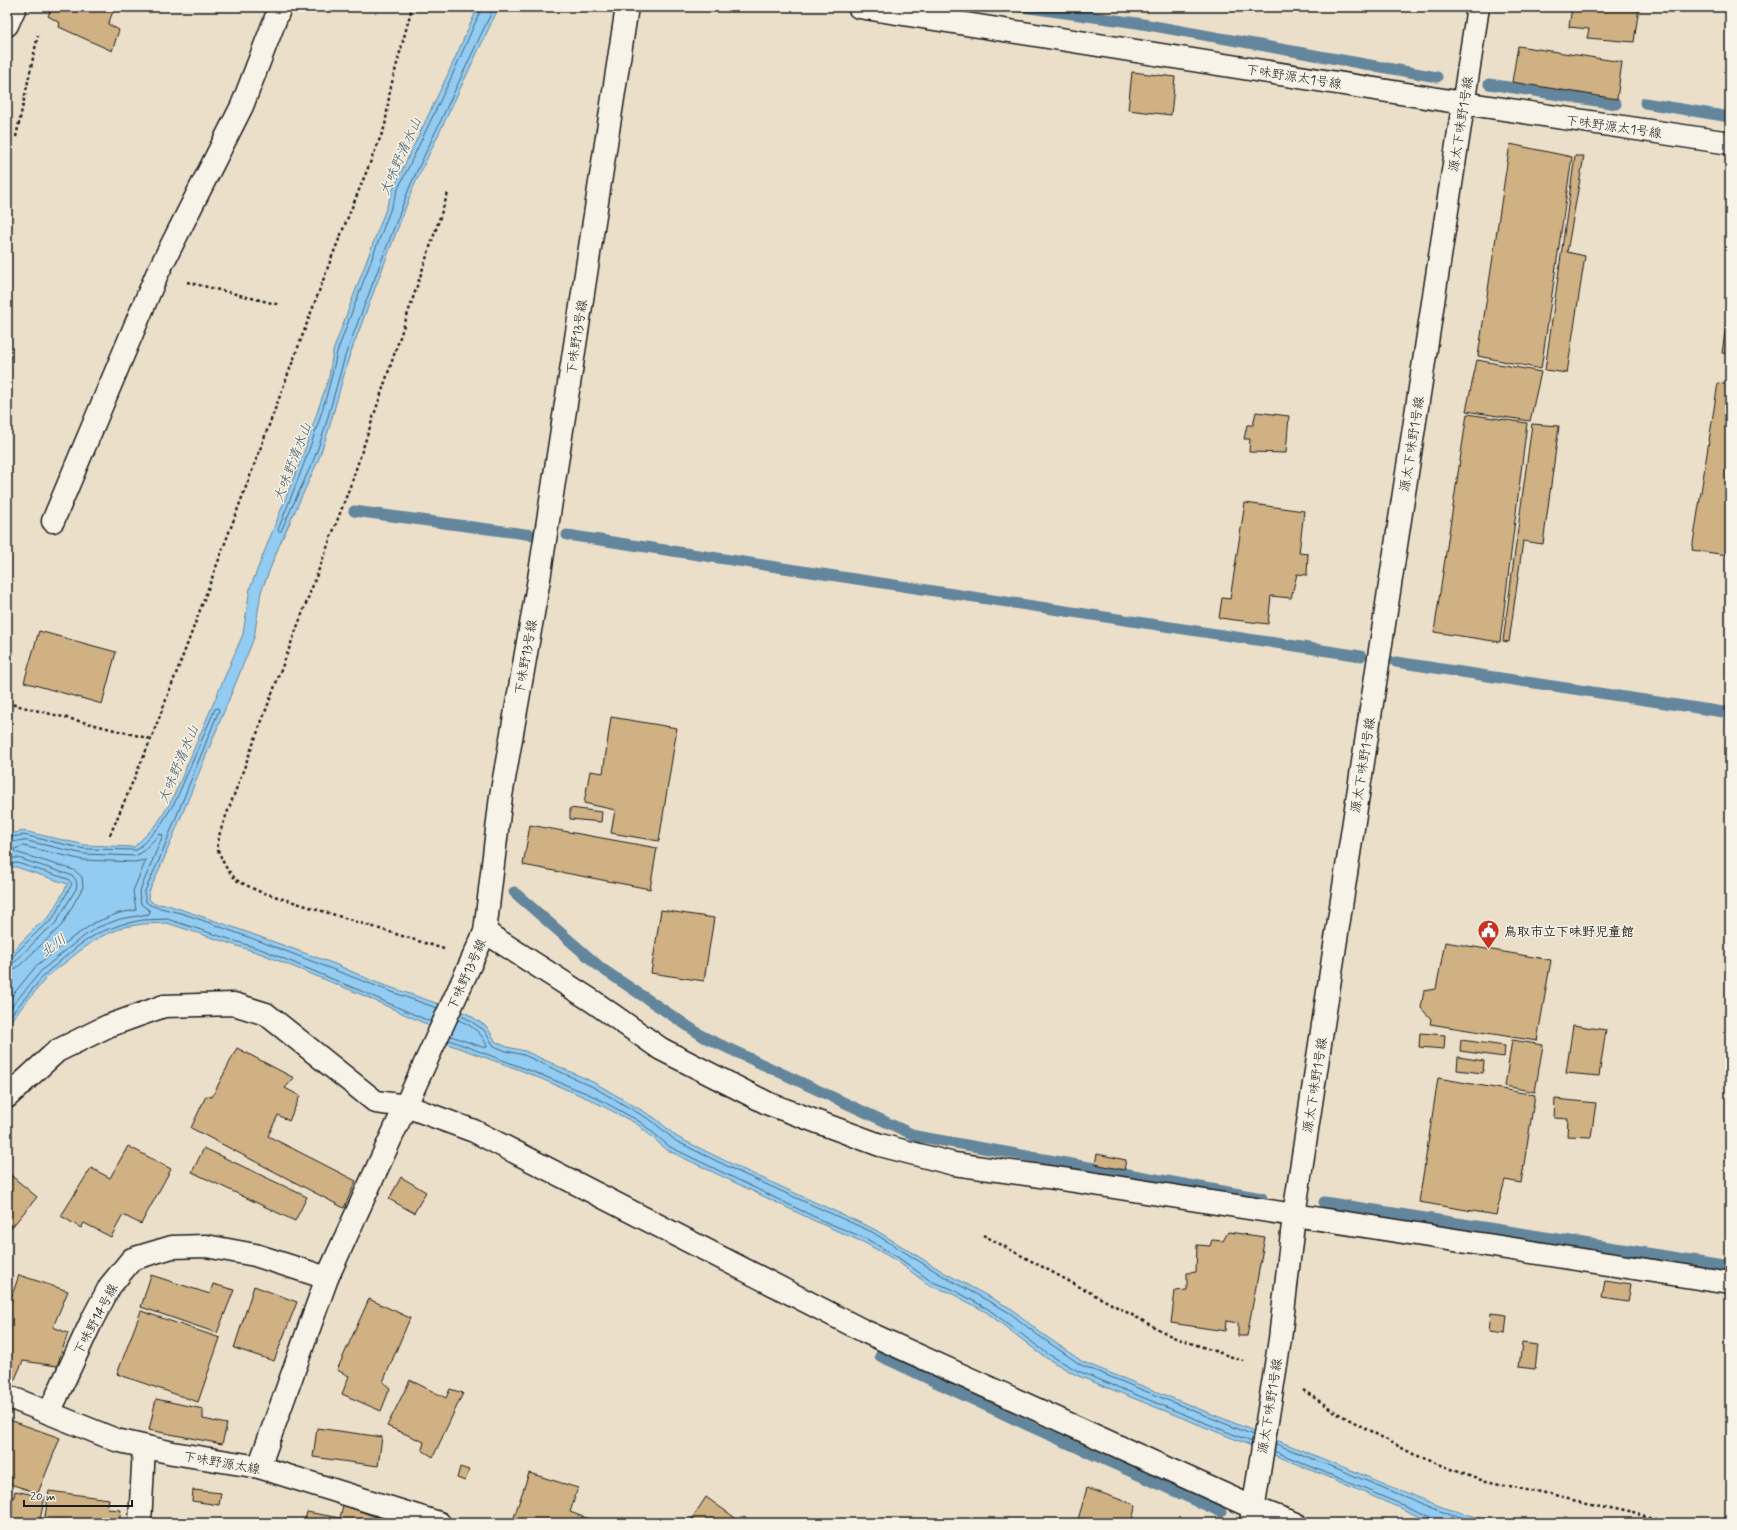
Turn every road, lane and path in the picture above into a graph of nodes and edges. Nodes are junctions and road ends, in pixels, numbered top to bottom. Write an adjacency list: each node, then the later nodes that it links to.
1 (15, 7): 7 (street)
2 (280, 7): 13 (street)
3 (412, 7): 17 (path)
4 (627, 7): 19 (street, 下味野13号線)
5 (859, 7): 9 (street, 下味野源太1号線)
6 (1478, 7): 9 (street, 源太下味野1号線)
7 (7, 25)
8 (38, 32): 10 (path)
9 (1463, 103): 11 (street, 下味野源太1号線); 23 (street, 源太下味野1号線)
10 (16, 137)
11 (1730, 143)
12 (448, 193): 20 (path)
13 (157, 274): 14 (path); 15 (street)
14 (280, 305)
15 (53, 521)
16 (7, 703): 17 (path)
17 (151, 739): 18 (path)
18 (110, 835)
19 (485, 932): 20 (street, 下味野13号線); 23 (street)
20 (474, 958): 22 (street, 下味野13号線)
21 (7, 1097): 22 (street)
22 (406, 1106): 25 (street, 下味野13号線); 32 (street)
23 (1294, 1215): 26 (street); 27 (street, 源太下味野1号線)
24 (983, 1235): 27 (path)
25 (327, 1278): 29 (street, 下味野14号線); 31 (street, 下味野13号線)
26 (1730, 1283)
27 (1275, 1372): 32 (street, 源太下味野1号線); 36 (path)
28 (7, 1396): 29 (street, 下味野源太線)
29 (49, 1413): 30 (street, 下味野源太線)
30 (144, 1447): 31 (street, 下味野源太線); 33 (street)
31 (259, 1467): 34 (street, 下味野源太線)
32 (1252, 1515): 35 (street)
33 (140, 1523)
34 (439, 1523)
35 (1294, 1523)
36 (1677, 1523)

